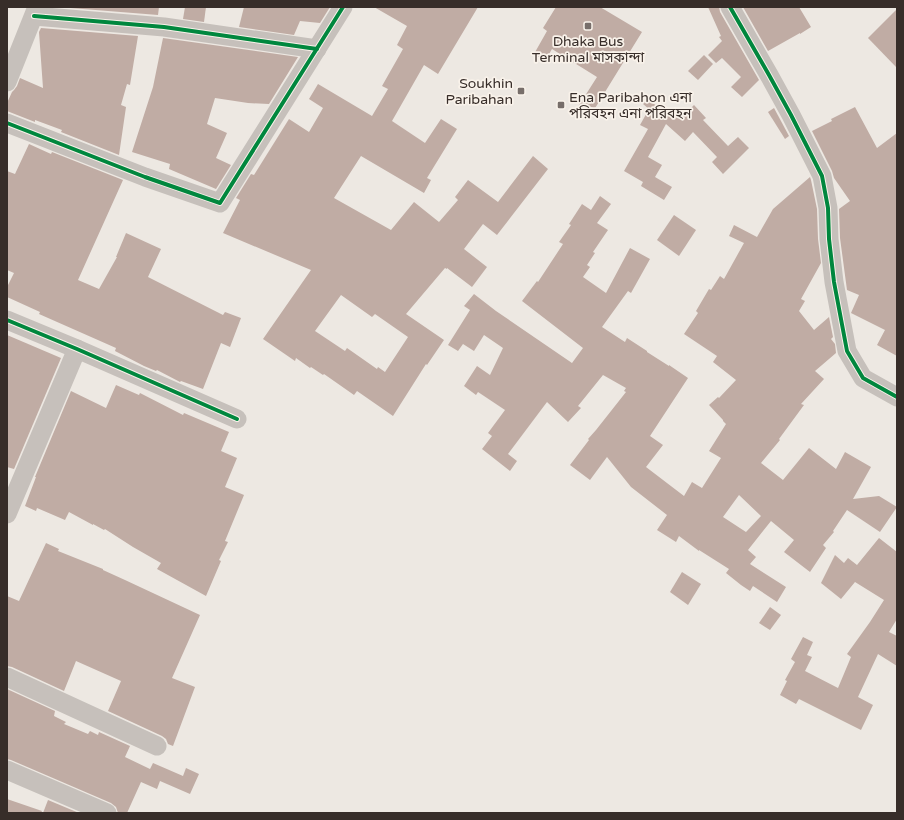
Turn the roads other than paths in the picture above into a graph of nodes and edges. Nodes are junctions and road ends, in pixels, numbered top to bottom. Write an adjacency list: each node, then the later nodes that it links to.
1 (343, 7): 4 (street)
2 (730, 7): 9 (street)
3 (35, 11): 4 (street); 5 (street)
4 (316, 49): 6 (street)
5 (7, 82)
6 (7, 123)
7 (7, 320): 8 (street)
8 (77, 348): 10 (street); 11 (street)
9 (897, 397)
10 (237, 419)
11 (7, 514)
12 (7, 677): 13 (street)
13 (156, 746)
14 (7, 770): 15 (street)
15 (107, 813)

